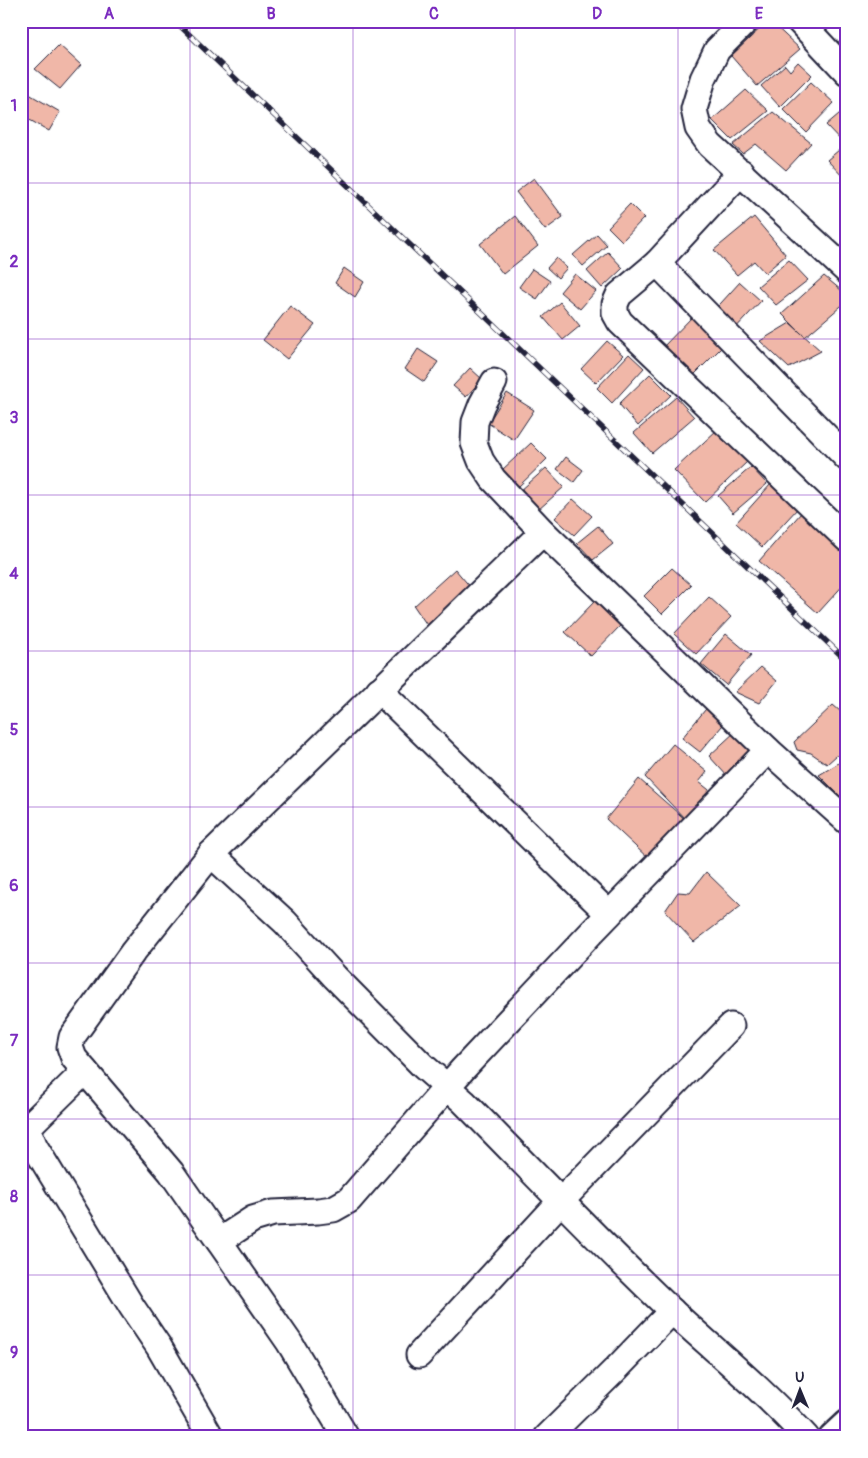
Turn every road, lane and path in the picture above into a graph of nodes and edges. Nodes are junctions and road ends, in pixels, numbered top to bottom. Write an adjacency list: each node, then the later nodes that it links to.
1 (746, 21): 4 (street)
2 (799, 21): 3 (street)
3 (847, 72)
4 (741, 172): 5 (street); 6 (street)
5 (657, 263): 8 (street); 10 (street)
6 (847, 271)
7 (494, 382): 9 (street)
8 (847, 458)
9 (543, 532): 11 (street); 12 (street)
10 (846, 539)
11 (379, 690): 14 (street); 15 (street)
12 (768, 750): 13 (street); 15 (street)
13 (847, 821)
14 (211, 854): 17 (street); 18 (street)
15 (609, 914): 18 (street)
16 (731, 1026): 19 (street)
17 (85, 1071): 20 (street); 24 (street)
18 (447, 1087): 19 (street); 20 (street)
19 (561, 1201): 21 (street); 22 (street)
20 (219, 1241): 25 (street)
21 (672, 1311): 26 (street); 27 (street)
22 (419, 1355)
23 (847, 1424): 28 (street)
24 (211, 1437)
25 (346, 1437)
26 (547, 1437)
27 (806, 1437)
28 (832, 1437)

